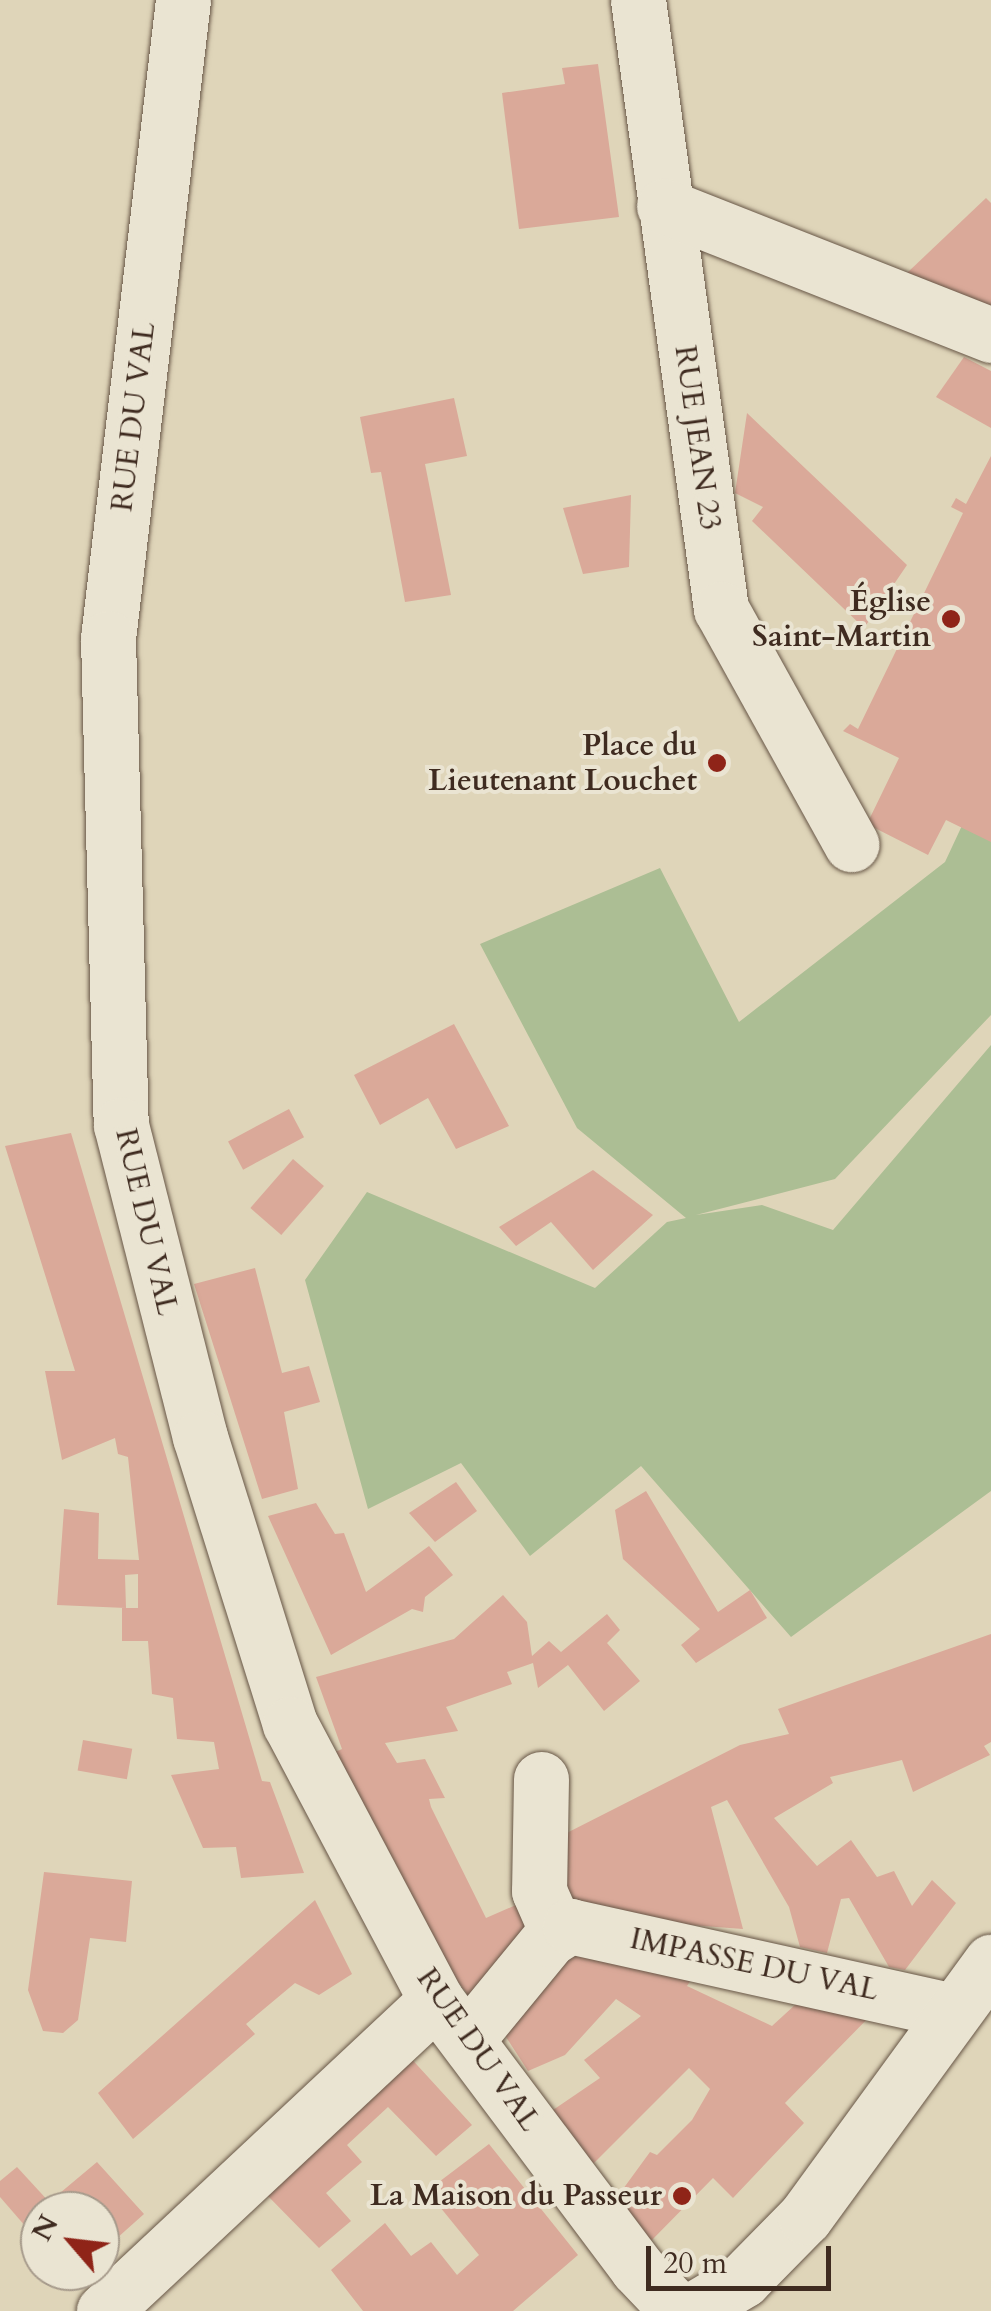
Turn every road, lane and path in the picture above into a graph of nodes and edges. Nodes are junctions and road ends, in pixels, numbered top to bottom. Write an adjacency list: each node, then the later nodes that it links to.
1 (183, 0): 10 (street, RUE DU VAL)
2 (638, 0): 3 (street, RUE JEAN 23)
3 (664, 206): 4 (street); 5 (street, RUE JEAN 23)
4 (991, 336)
5 (851, 844)
6 (541, 1779): 7 (street)
7 (557, 1932): 9 (street, IMPASSE DU VAL); 10 (street)
8 (991, 1962): 9 (street)
9 (952, 2010): 13 (street)
10 (452, 2020): 11 (street); 12 (street, RUE DU VAL)
11 (104, 2311)
12 (678, 2311)
13 (691, 2311)

